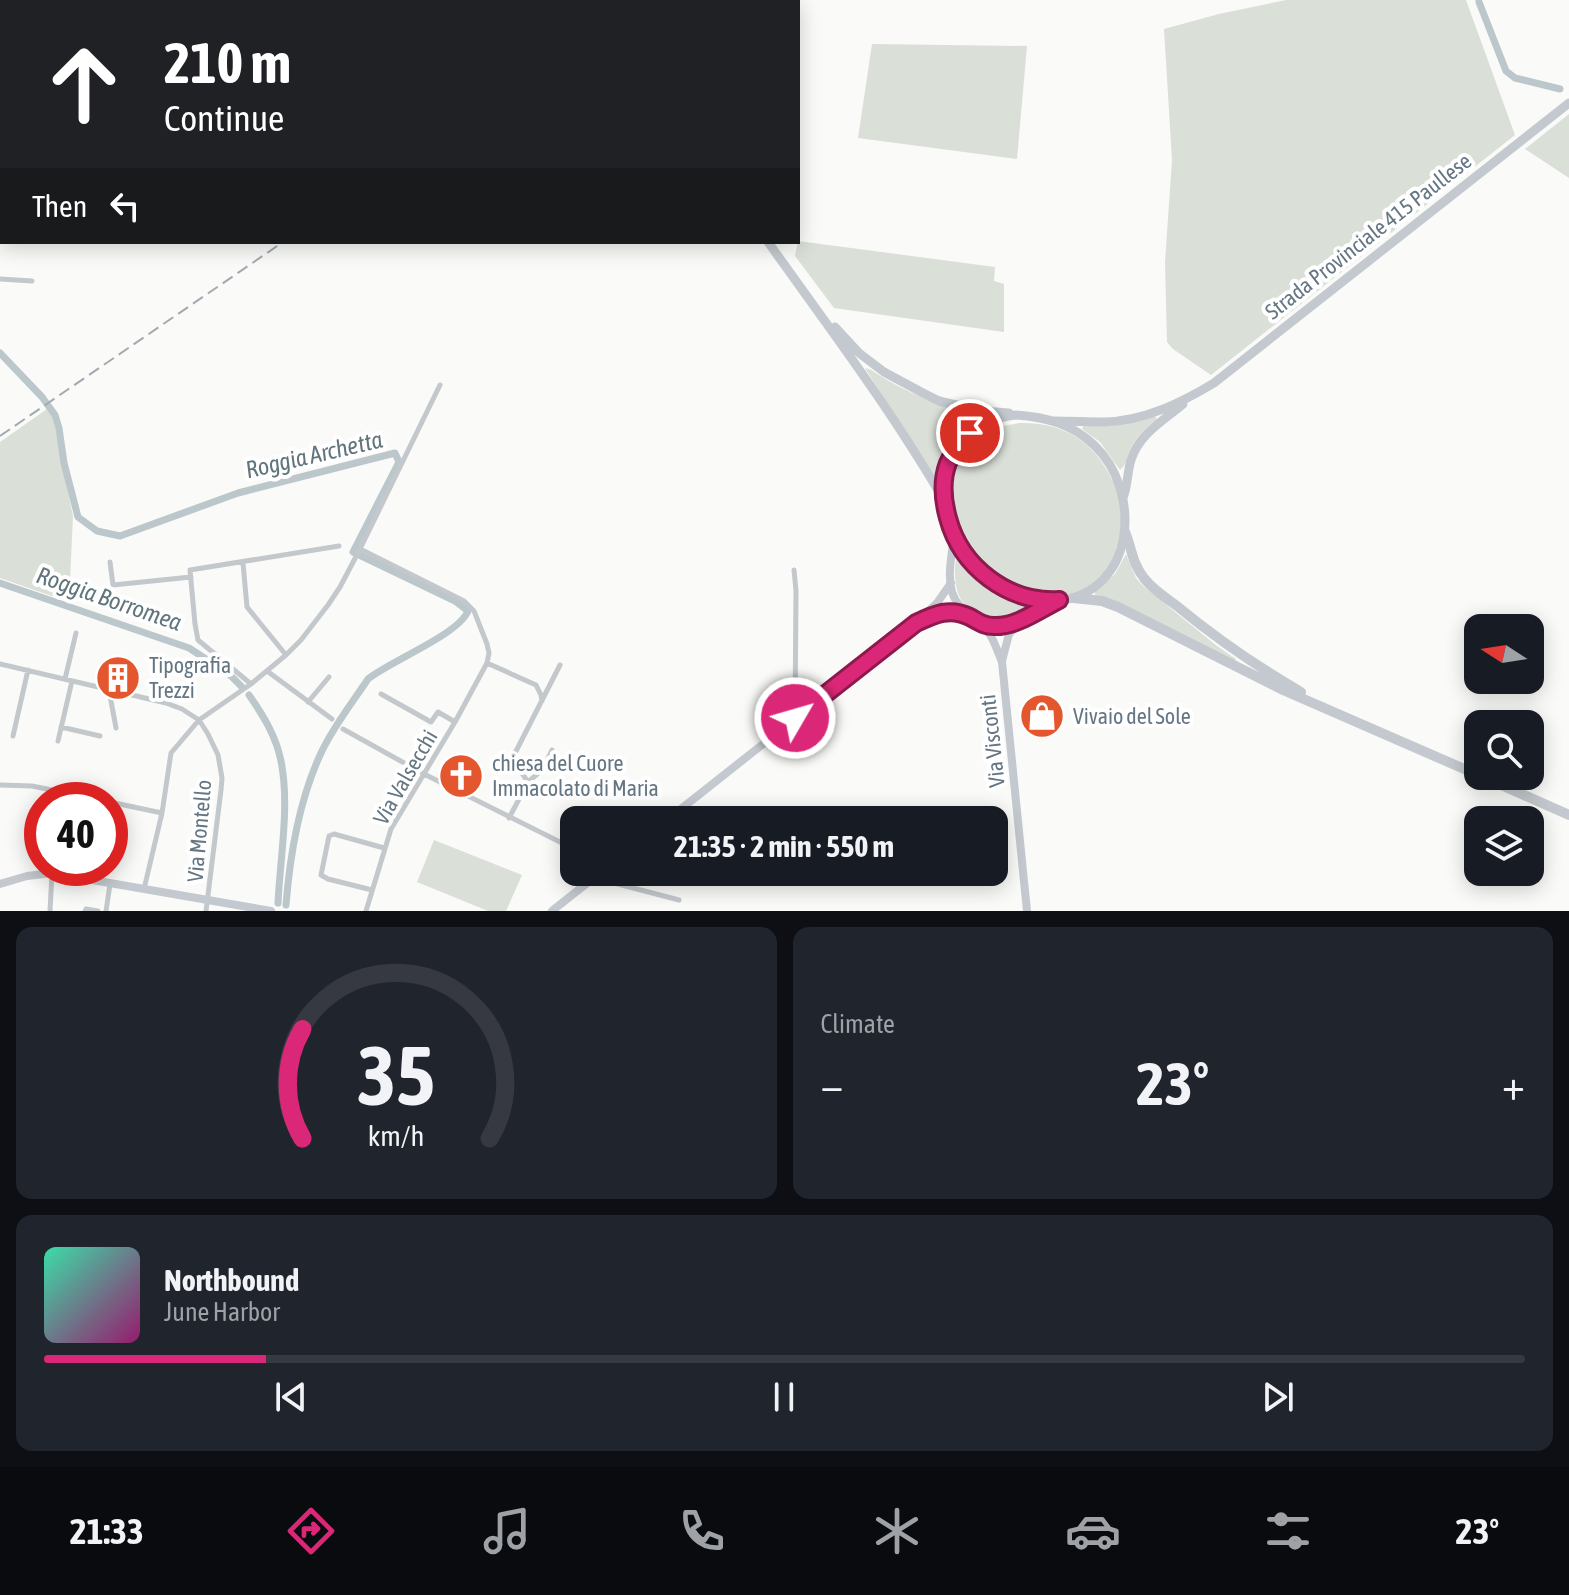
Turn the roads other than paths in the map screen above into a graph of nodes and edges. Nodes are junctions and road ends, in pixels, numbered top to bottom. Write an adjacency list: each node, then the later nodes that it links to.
1 (1569, 103): 7 (main road, Strada Provinciale 415 Paullese)
2 (769, 244): 5 (main road)
3 (0, 279): 4 (street)
4 (32, 281)
5 (813, 305): 8 (main road); 11 (main road)
6 (440, 385): 15 (street)
7 (1190, 398): 9 (main road, Strada Provinciale 415 Paullese); 10 (main road, Strada Provinciale 415 Paullese)
8 (1016, 415): 9 (main road); 11 (main road)
9 (1054, 421): 10 (main road)
10 (1123, 498): 12 (main road)
11 (944, 500): 13 (main road)
12 (1125, 532): 21 (main road); 42 (highway)
13 (954, 536): 20 (street); 22 (main road)
14 (339, 546): 17 (street)
15 (358, 553): 28 (street); 30 (street)
16 (110, 562): 19 (street)
17 (243, 563): 19 (street); 28 (street)
18 (794, 570): 43 (street)
19 (191, 577): 37 (street)
20 (951, 583): 24 (street); 25 (street)
21 (1073, 598): 22 (main road); 42 (highway)
22 (1059, 600): 23 (street)
23 (1030, 615): 26 (street); 29 (street)
24 (969, 616): 25 (street); 26 (street)
25 (916, 623): 43 (street)
26 (982, 624): 29 (street)
27 (76, 633): 36 (street)
28 (286, 655): 34 (street)
29 (1002, 662): 85 (street, Via Visconti)
30 (487, 663): 41 (street); 46 (street, Via Valsecchi)
31 (0, 664): 33 (street)
32 (560, 665): 41 (street)
33 (28, 670): 36 (street); 50 (street)
34 (267, 671): 37 (street); 40 (street)
35 (329, 677): 40 (street)
36 (69, 680): 38 (street); 47 (street)
37 (251, 684): 45 (street)
38 (109, 690): 45 (street); 48 (street)
39 (381, 694): 46 (street, Via Valsecchi)
40 (308, 702): 44 (street)
41 (542, 702): 56 (street)
42 (1340, 715): 54 (highway)
43 (795, 718): 61 (street)
44 (332, 719)
45 (199, 720): 62 (street); 77 (street, Via Montello)
46 (455, 722): 55 (street, Via Valsecchi)
47 (61, 727): 51 (street); 52 (street)
48 (116, 728)
49 (343, 729): 55 (street)
50 (13, 736)
51 (100, 736)
52 (58, 741)
53 (552, 750): 56 (street)
54 (1464, 768)
55 (424, 774): 64 (street); 66 (street, Via Valsecchi)
56 (528, 782): 64 (street)
57 (0, 785): 58 (street)
58 (24, 786)
59 (1513, 790): 63 (highway)
60 (128, 806): 62 (street)
61 (685, 806)
62 (162, 813): 74 (street)
63 (1569, 815)
64 (509, 818): 65 (street)
65 (560, 842)
66 (384, 848): 75 (street, Via Valsecchi); 75 (street, Via Valsecchi)
67 (24, 877): 68 (street)
68 (0, 884)
69 (51, 886): 78 (street)
70 (110, 886): 81 (street)
71 (121, 886): 74 (street)
72 (584, 886): 84 (street)
73 (634, 886): 76 (street)
74 (144, 890): 77 (street)
75 (372, 890): 83 (street, Via Valsecchi)
76 (679, 900)
77 (207, 906): 82 (street)
78 (50, 911)
79 (85, 911): 80 (street)
80 (98, 911)
81 (106, 911)
82 (271, 911)
83 (366, 911)
84 (552, 911)
85 (1027, 911)

